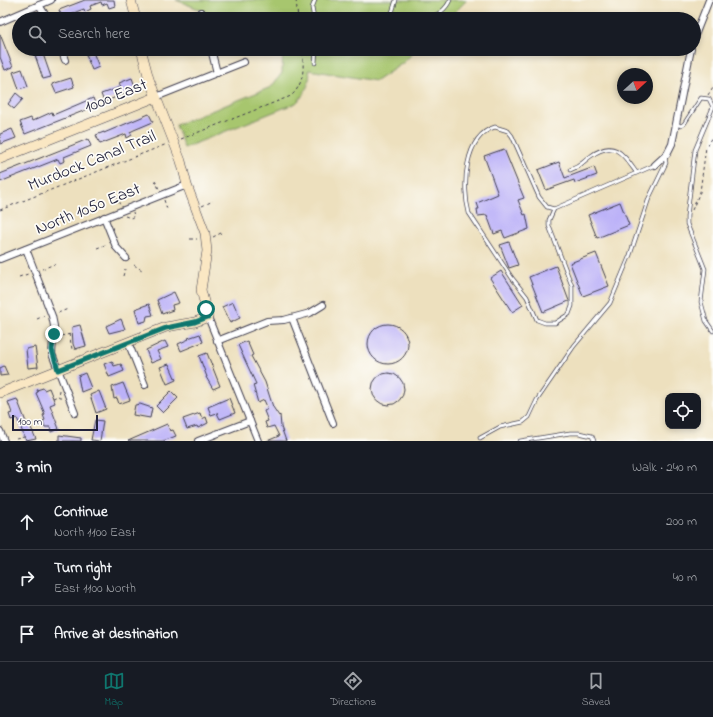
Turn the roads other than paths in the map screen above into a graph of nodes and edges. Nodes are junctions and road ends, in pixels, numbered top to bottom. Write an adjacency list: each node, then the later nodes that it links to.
1 (51, 0): 7 (street)
2 (131, 0): 10 (street)
3 (315, 0): 11 (lane)
4 (396, 0): 12 (lane)
5 (450, 0): 13 (lane)
6 (709, 0): 15 (street)
7 (39, 5): 8 (street); 9 (street)
8 (23, 12)
9 (44, 12)
10 (134, 12)
11 (313, 12)
12 (392, 12)
13 (441, 12)
14 (12, 17): 16 (street)
15 (701, 20)
16 (0, 22)
17 (64, 56): 22 (street)
18 (143, 56): 26 (street)
19 (213, 56): 25 (street)
20 (315, 56): 24 (lane)
21 (690, 56): 28 (street)
22 (66, 60)
23 (244, 62): 25 (street, 1000 East)
24 (315, 62)
25 (217, 73): 26 (street, 1000 East)
26 (156, 97): 30 (street, 1000 East); 34 (street)
27 (713, 107): 28 (lane); 43 (lane)
28 (676, 123): 29 (street)
29 (665, 157): 31 (street); 53 (lane)
30 (0, 160)
31 (655, 165): 33 (lane)
32 (570, 170): 33 (lane)
33 (636, 172): 35 (lane)
34 (187, 185): 36 (street, North 1050 East); 41 (street)
35 (554, 209): 35 (lane)
36 (104, 217): 37 (street, North 1050 East); 38 (street)
37 (26, 248): 39 (street, North 1050 East); 46 (street)
38 (126, 258)
39 (0, 259)
40 (323, 305): 42 (street)
41 (208, 317): 44 (street); 45 (street)
42 (292, 318): 44 (street); 51 (street)
43 (713, 331)
44 (217, 341): 50 (street)
45 (128, 342): 46 (street); 47 (street)
46 (58, 370): 48 (street); 49 (street)
47 (145, 385)
48 (0, 393)
49 (75, 413)
50 (250, 421): 55 (street); 56 (street)
51 (333, 424)
52 (0, 431): 54 (street)
53 (480, 438)
54 (4, 441)
55 (198, 441)
56 (258, 441)
57 (520, 441): 58 (lane)
58 (594, 441)

